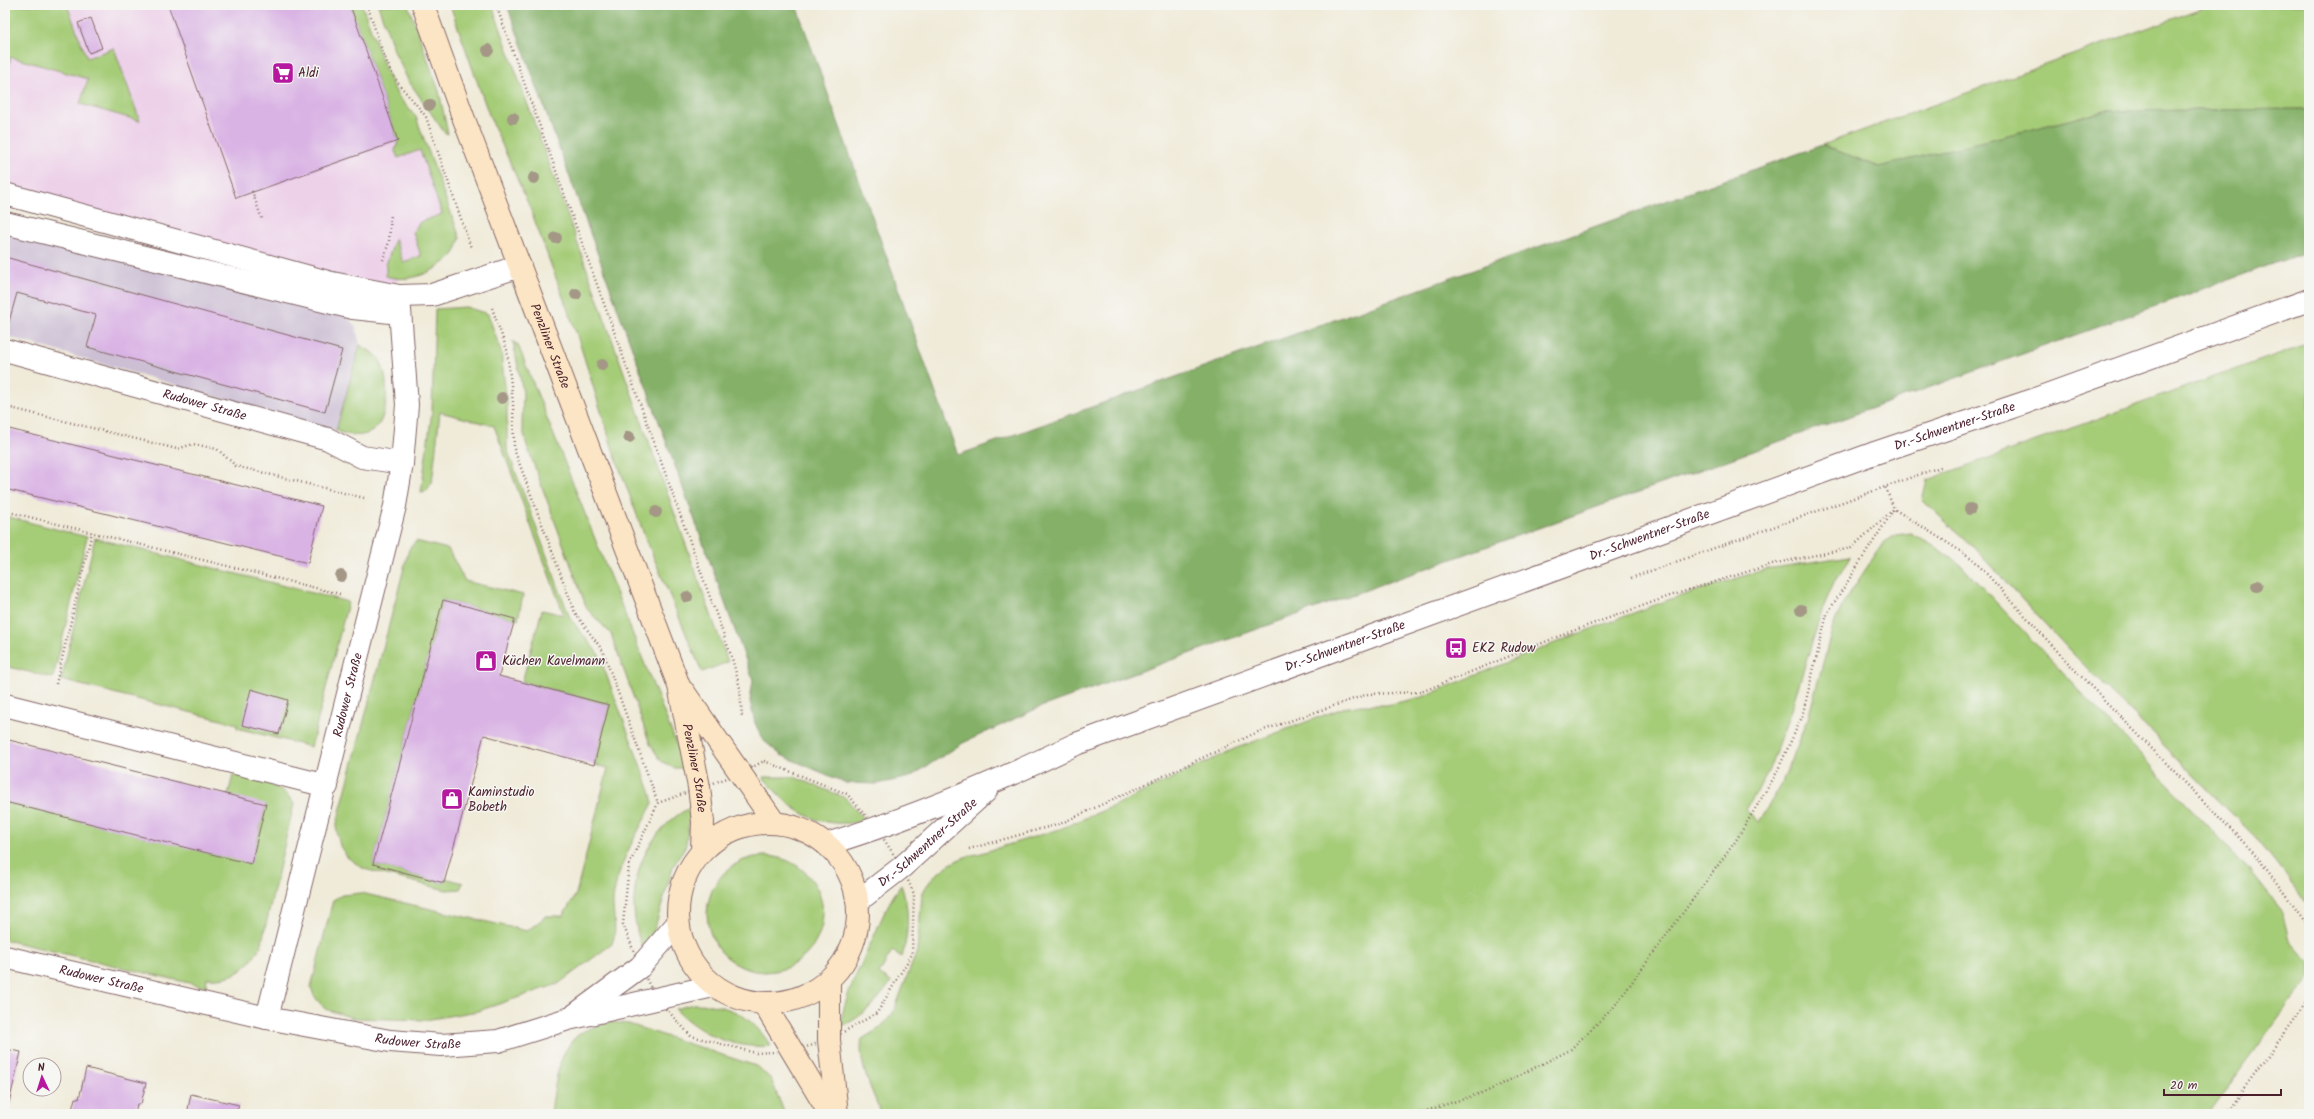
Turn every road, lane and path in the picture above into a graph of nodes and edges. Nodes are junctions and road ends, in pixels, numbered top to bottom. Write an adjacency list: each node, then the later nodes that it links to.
1 (368, 5): 10 (path)
2 (423, 5): 9 (main road, Penzliner Straße)
3 (496, 5): 29 (path)
4 (252, 191): 7 (path)
5 (5, 194): 11 (street)
6 (392, 214): 11 (path)
7 (262, 219)
8 (5, 223): 13 (street)
9 (520, 266): 10 (street); 26 (main road, Penzliner Straße)
10 (482, 280): 13 (street); 36 (path)
11 (377, 292): 13 (street)
12 (2309, 300): 16 (street, Dr.-Schwentner-Straße)
13 (399, 304): 17 (street, Rudower Straße)
14 (5, 350): 17 (street, Rudower Straße)
15 (5, 404): 20 (path)
16 (1872, 454): 19 (path); 33 (street, Dr.-Schwentner-Straße)
17 (402, 463): 20 (street, Rudower Straße)
18 (1945, 466): 19 (path)
19 (1885, 487): 21 (path); 24 (path)
20 (395, 506): 25 (street, Rudower Straße)
21 (1894, 509): 40 (path); 47 (path); 61 (path)
22 (5, 511): 23 (path)
23 (92, 532): 25 (path); 28 (path)
24 (1629, 579)
25 (371, 602): 34 (street, Rudower Straße)
26 (679, 686): 32 (main road, Penzliner Straße); 35 (main road, Penzliner Straße)
27 (5, 705): 28 (street)
28 (48, 716): 34 (street)
29 (742, 719)
30 (760, 756): 31 (path)
31 (764, 761): 32 (path); 38 (path)
32 (740, 773): 35 (path); 37 (main road, Penzliner Straße)
33 (996, 782): 38 (street, Dr.-Schwentner-Straße); 40 (street, Dr.-Schwentner-Straße)
34 (327, 786): 55 (street, Rudower Straße)
35 (699, 787): 36 (path); 41 (main road, Penzliner Straße)
36 (658, 803): 49 (path)
37 (774, 822): 39 (main road); 41 (main road)
38 (877, 829): 39 (street, Dr.-Schwentner-Straße); 42 (path)
39 (827, 844): 45 (main road)
40 (925, 846): 42 (street, Dr.-Schwentner-Straße)
41 (702, 850): 46 (main road)
42 (902, 867): 44 (path); 45 (street, Dr.-Schwentner-Straße)
43 (916, 889): 44 (path)
44 (914, 894): 57 (path)
45 (858, 901): 50 (main road)
46 (677, 924): 49 (street, Rudower Straße); 51 (main road)
47 (2309, 927)
48 (5, 957): 55 (street, Rudower Straße)
49 (640, 967): 52 (path); 56 (street, Rudower Straße)
50 (830, 980): 54 (main road); 57 (main road)
51 (713, 986): 52 (street, Rudower Straße); 54 (main road)
52 (656, 998): 56 (street, Rudower Straße); 58 (path)
53 (2309, 1000): 62 (path)
54 (764, 1004): 58 (main road)
55 (267, 1018): 56 (street, Rudower Straße)
56 (568, 1019)
57 (829, 1040): 58 (path); 60 (main road)
58 (793, 1051): 59 (main road)
59 (830, 1114)
60 (837, 1114)
61 (1416, 1114)
62 (2225, 1114)

